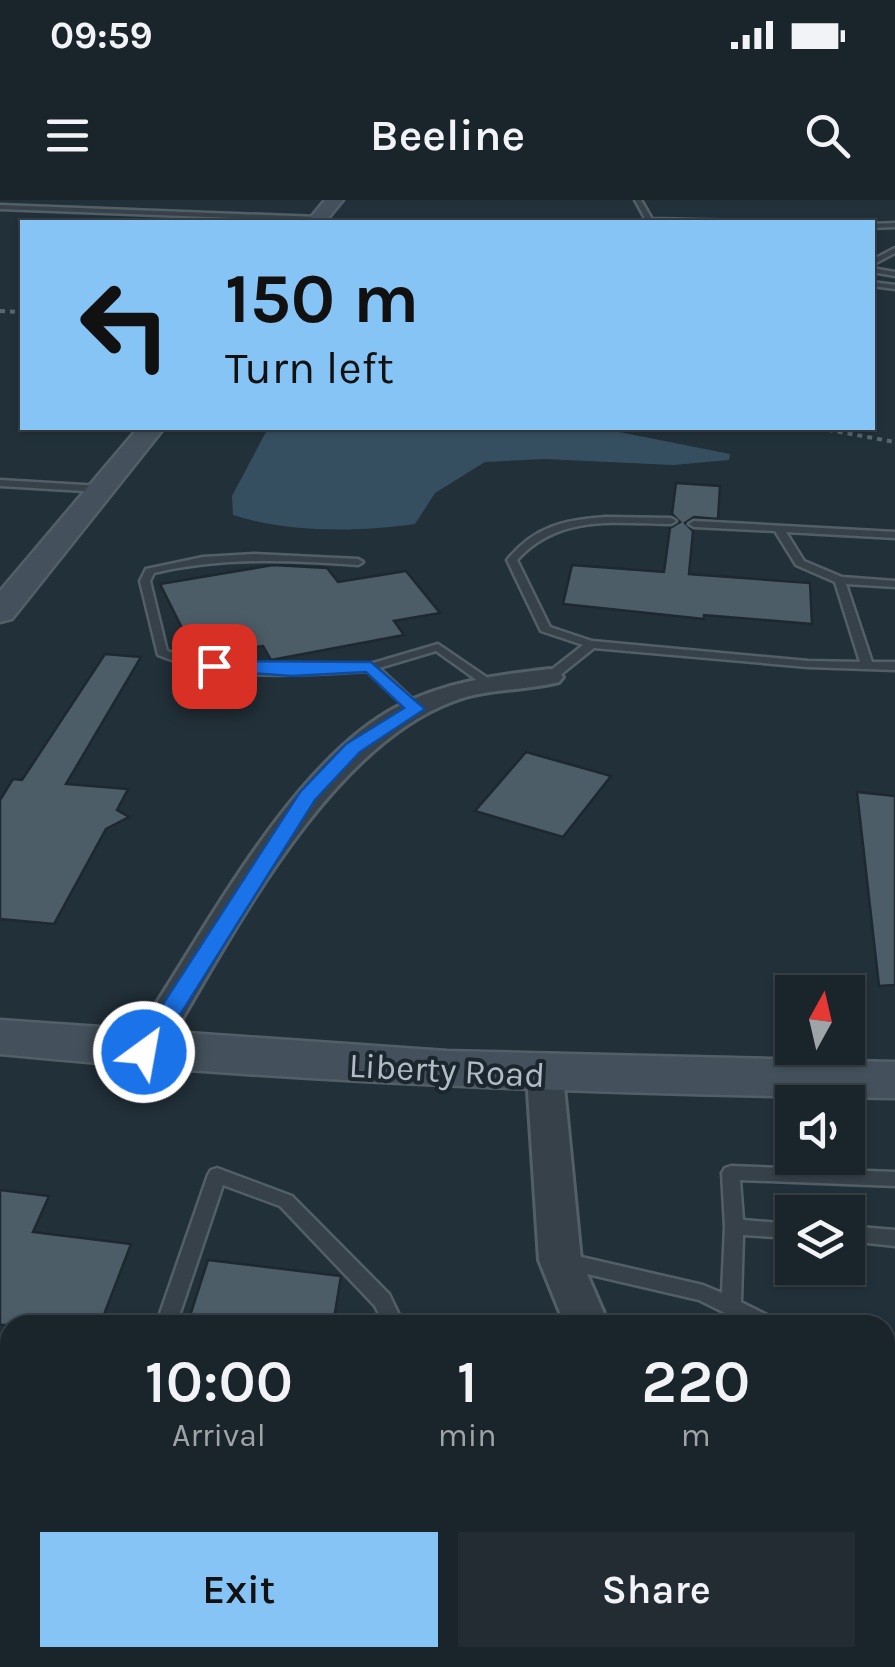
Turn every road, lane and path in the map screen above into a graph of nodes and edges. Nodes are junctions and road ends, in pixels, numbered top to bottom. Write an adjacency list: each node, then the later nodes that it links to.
1 (334, 200): 4 (street)
2 (0, 207): 3 (lane)
3 (295, 220)
4 (319, 220)
5 (149, 430): 7 (street)
6 (0, 483): 7 (lane)
7 (101, 489): 15 (street)
8 (671, 521): 16 (lane)
9 (694, 524): 10 (lane)
10 (778, 528): 11 (lane); 13 (lane)
11 (895, 536)
12 (358, 562): 19 (lane)
13 (840, 580): 14 (lane); 17 (lane)
14 (895, 584)
15 (0, 612)
16 (591, 644): 17 (lane); 20 (lane)
17 (866, 665): 18 (lane)
18 (895, 666)
19 (371, 667): 21 (lane); 22 (lane)
20 (550, 678): 21 (street)
21 (489, 683): 22 (street)
22 (416, 709): 24 (street)
23 (0, 1037): 24 (street, Liberty Road)
24 (144, 1052): 25 (street, Liberty Road)
25 (545, 1076): 26 (street, Liberty Road); 32 (street)
26 (895, 1080)
27 (895, 1179): 28 (lane)
28 (734, 1227): 29 (lane); 33 (lane)
29 (775, 1230)
30 (865, 1235): 31 (lane)
31 (895, 1238)
32 (560, 1260): 33 (lane); 36 (street)
33 (731, 1306): 37 (lane)
34 (169, 1315): 35 (lane)
35 (389, 1315)
36 (583, 1315)
37 (749, 1315)

